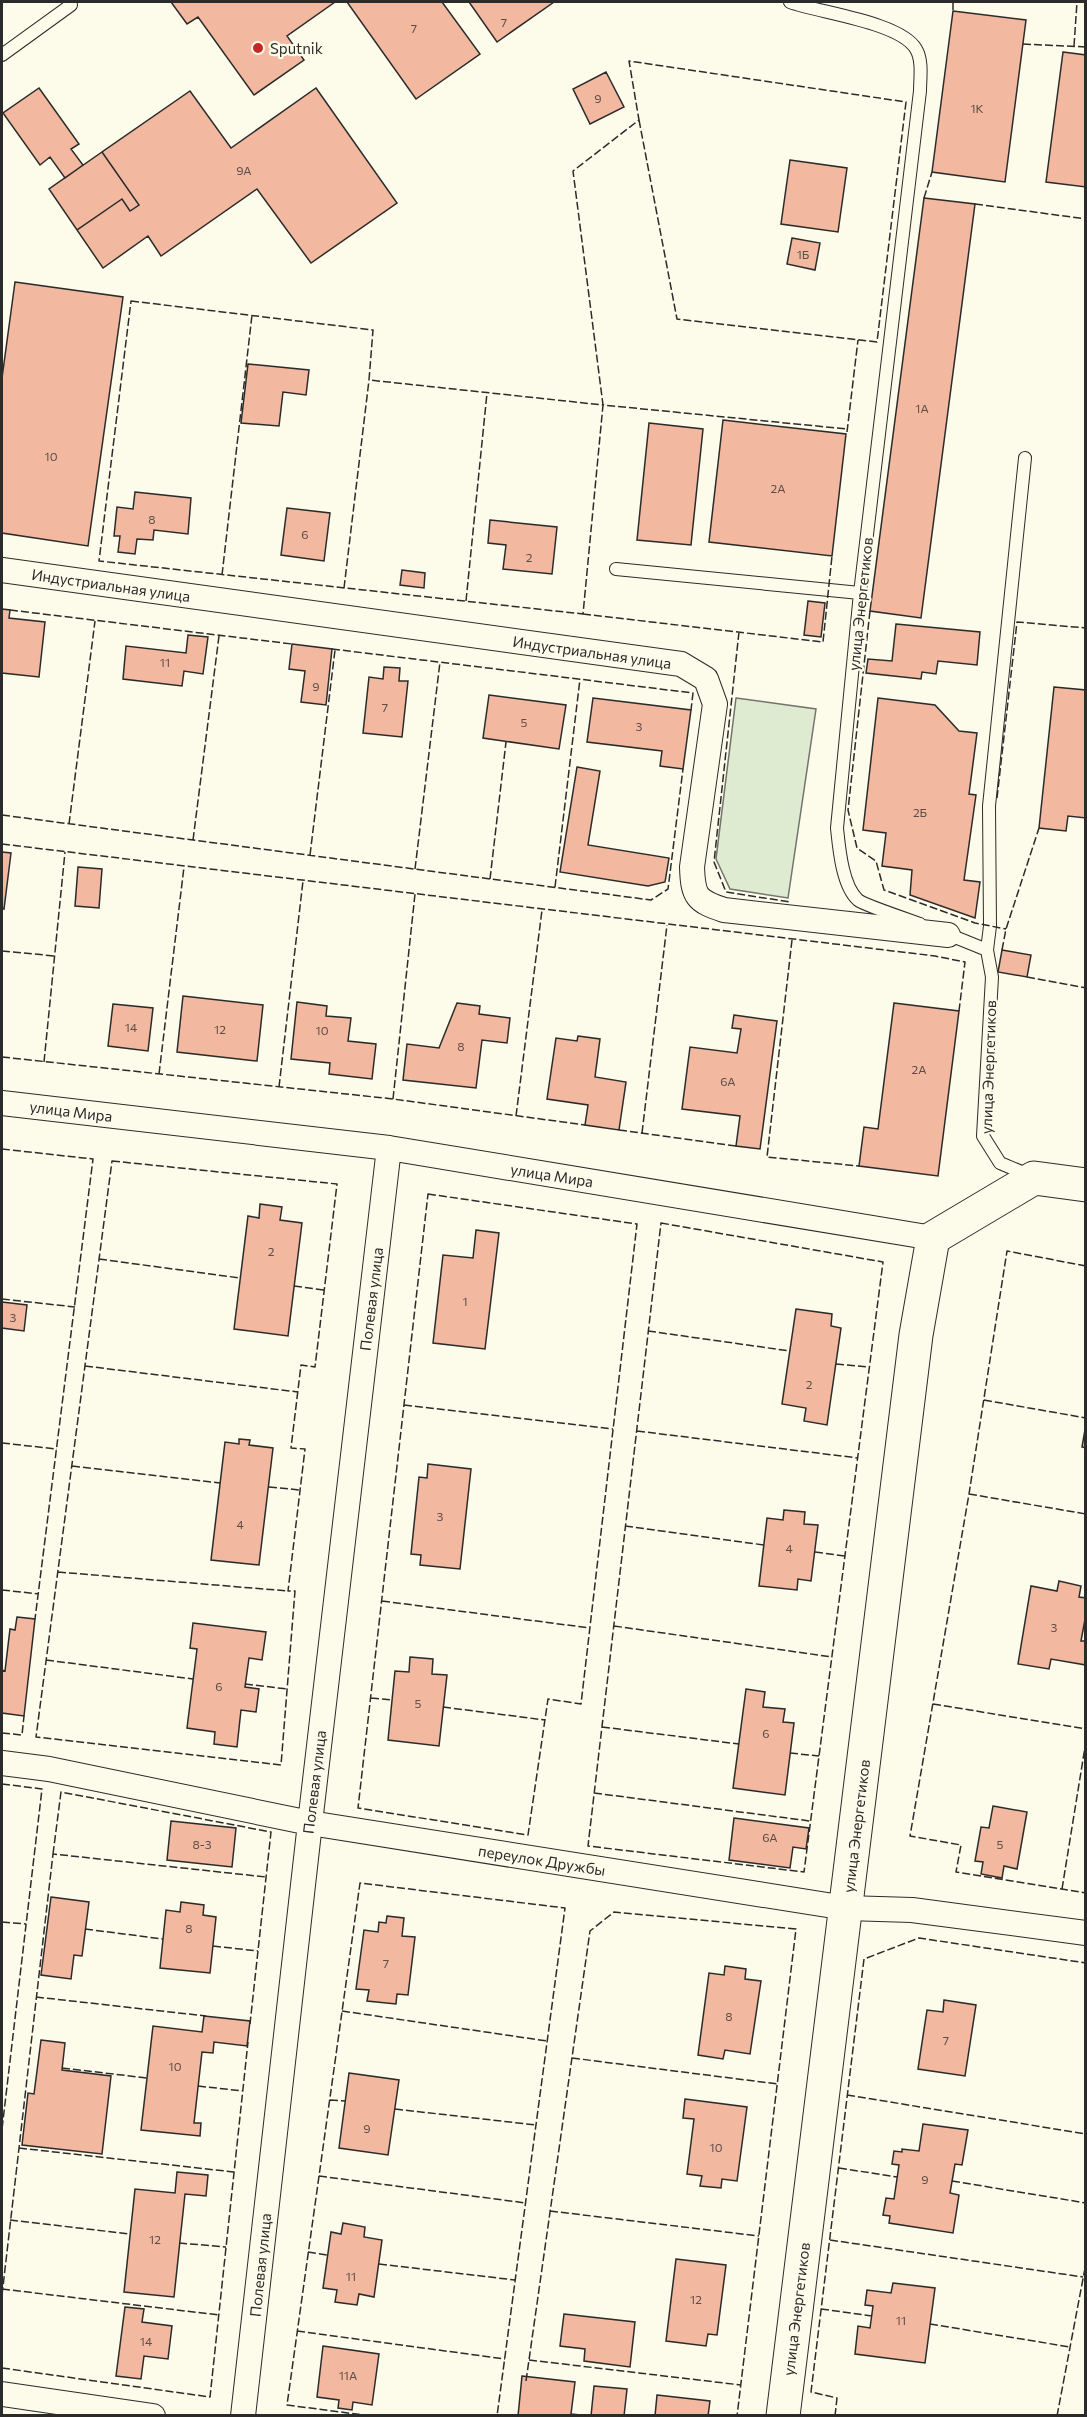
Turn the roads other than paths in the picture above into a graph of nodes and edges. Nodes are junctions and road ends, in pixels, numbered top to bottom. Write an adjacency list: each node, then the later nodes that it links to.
1 (69, 2): 3 (lane)
2 (790, 2): 7 (lane, улица Энергетиков)
3 (2, 55)
4 (1025, 458): 9 (lane)
5 (616, 569): 7 (lane)
6 (2, 570): 8 (street, Индустриальная улица)
7 (860, 593): 8 (lane, улица Энергетиков)
8 (948, 934): 9 (lane, улица Энергетиков)
9 (987, 950): 12 (lane, улица Энергетиков)
10 (2, 1103): 11 (street, улица Мира)
11 (389, 1148): 14 (street, улица Мира); 16 (street, Полевая улица)
12 (1034, 1178): 13 (street); 14 (street)
13 (1086, 1185)
14 (933, 1238): 17 (street, улица Энергетиков)
15 (2, 1763): 16 (street, переулок Дружбы)
16 (310, 1823): 17 (street, переулок Дружбы); 21 (street, Полевая улица)
17 (846, 1908): 18 (street, переулок Дружбы); 22 (street, улица Энергетиков)
18 (1086, 1933)
19 (2, 2394): 20 (street)
20 (153, 2415)
21 (243, 2415)
22 (783, 2415)

